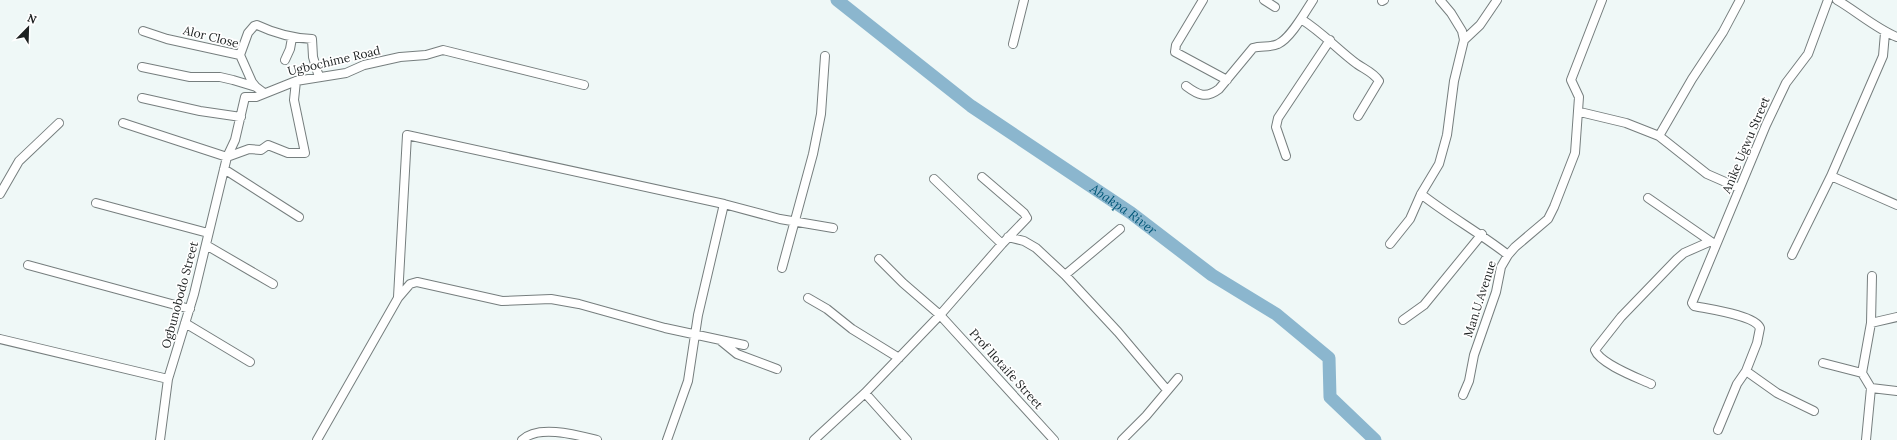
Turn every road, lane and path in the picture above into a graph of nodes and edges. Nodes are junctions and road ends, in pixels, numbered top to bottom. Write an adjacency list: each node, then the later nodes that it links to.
1 (1024, 0): 19 (street)
2 (1203, 0): 25 (street)
3 (1264, 0): 11 (street)
4 (1313, 0): 12 (street)
5 (1440, 0): 18 (street)
6 (1497, 0): 18 (street)
7 (1602, 0): 32 (street, Man.U.Avenue)
8 (1740, 0): 37 (street)
9 (1828, 0): 44 (street, Anike Ugwu Street)
10 (1838, 0): 14 (street)
11 (1274, 6)
12 (1301, 19): 17 (street); 25 (street)
13 (143, 31): 20 (street, Alor Close)
14 (1885, 33): 15 (street); 41 (street)
15 (1897, 37)
16 (292, 38): 20 (street); 22 (street); 24 (street)
17 (1330, 40): 33 (street); 39 (street)
18 (1464, 40): 46 (street)
19 (1013, 44)
20 (240, 55): 29 (street, Alor Close)
21 (825, 56): 52 (street)
22 (285, 60)
23 (142, 66): 29 (street)
24 (318, 77): 26 (street, Ugbochime Road); 27 (street, Ugbochime Road)
25 (1226, 80): 28 (street)
26 (296, 81): 30 (street, Ugbochime Road); 38 (street)
27 (584, 85)
28 (1186, 86)
29 (256, 87): 30 (street)
30 (264, 93): 34 (street, Ugbochime Road)
31 (142, 98): 34 (street)
32 (1580, 112): 37 (street); 62 (street, Man.U.Avenue)
33 (1358, 116)
34 (241, 117): 38 (street, Ugbochime Road)
35 (123, 123): 38 (street)
36 (58, 124): 45 (street)
37 (1659, 136): 44 (street)
38 (227, 156): 40 (street, Ogbunobodo Street)
39 (1286, 156)
40 (224, 169): 51 (street); 55 (street, Ogbunobodo Street)
41 (1831, 176): 50 (street); 63 (street)
42 (982, 177): 57 (street)
43 (934, 179): 59 (street)
44 (1739, 188): 58 (street, Anike Ugwu Street)
45 (0, 194)
46 (1421, 194): 56 (street); 60 (street)
47 (1648, 198): 58 (street)
48 (96, 203): 55 (street)
49 (724, 204): 52 (street); 70 (street); 78 (street)
50 (1897, 205)
51 (299, 217)
52 (794, 221): 53 (street); 66 (street)
53 (833, 228)
54 (1120, 229): 67 (street)
55 (208, 232): 61 (street, Ogbunobodo Street)
56 (1482, 234): 62 (street); 75 (street)
57 (1008, 237): 59 (street); 67 (street)
58 (1712, 243): 86 (street, Anike Ugwu Street); 90 (street)
59 (1002, 244): 73 (street)
60 (1390, 244)
61 (206, 245): 69 (street); 72 (street, Ogbunobodo Street)
62 (1508, 255): 95 (street, Man.U.Avenue)
63 (1792, 255)
64 (878, 259): 73 (street, Prof Ilotaife Street)
65 (28, 265): 72 (street)
66 (782, 268)
67 (1065, 275): 92 (street)
68 (1872, 276): 76 (street)
69 (274, 284)
70 (398, 298): 78 (street); 100 (street)
71 (808, 298): 82 (street)
72 (190, 309): 77 (street, Ogbunobodo Street)
73 (940, 315): 82 (street); 105 (street, Prof Ilotaife Street)
74 (1897, 318): 76 (street)
75 (1403, 320)
76 (1871, 322): 87 (street)
77 (185, 323): 83 (street); 89 (street, Ogbunobodo Street)
78 (695, 335): 80 (street); 98 (street)
79 (0, 339): 89 (street)
80 (720, 340): 81 (street); 85 (street)
81 (744, 345)
82 (899, 358): 94 (street)
83 (250, 362)
84 (1823, 363): 87 (street)
85 (777, 369)
86 (1746, 371): 96 (street); 97 (street)
87 (1862, 373): 91 (street)
88 (1178, 378): 92 (street)
89 (168, 379): 99 (street, Ogbunobodo Street)
90 (1651, 384)
91 (1871, 388): 93 (street); 107 (street)
92 (1167, 390): 106 (street)
93 (1897, 391)
94 (865, 393): 103 (street); 104 (street)
95 (1463, 395)
96 (1814, 411)
97 (1718, 430)
98 (668, 439)
99 (160, 440)
100 (317, 440)
101 (522, 440): 102 (street)
102 (597, 440)
103 (814, 440)
104 (907, 440)
105 (1054, 440)
106 (1122, 440)
107 (1866, 440)

